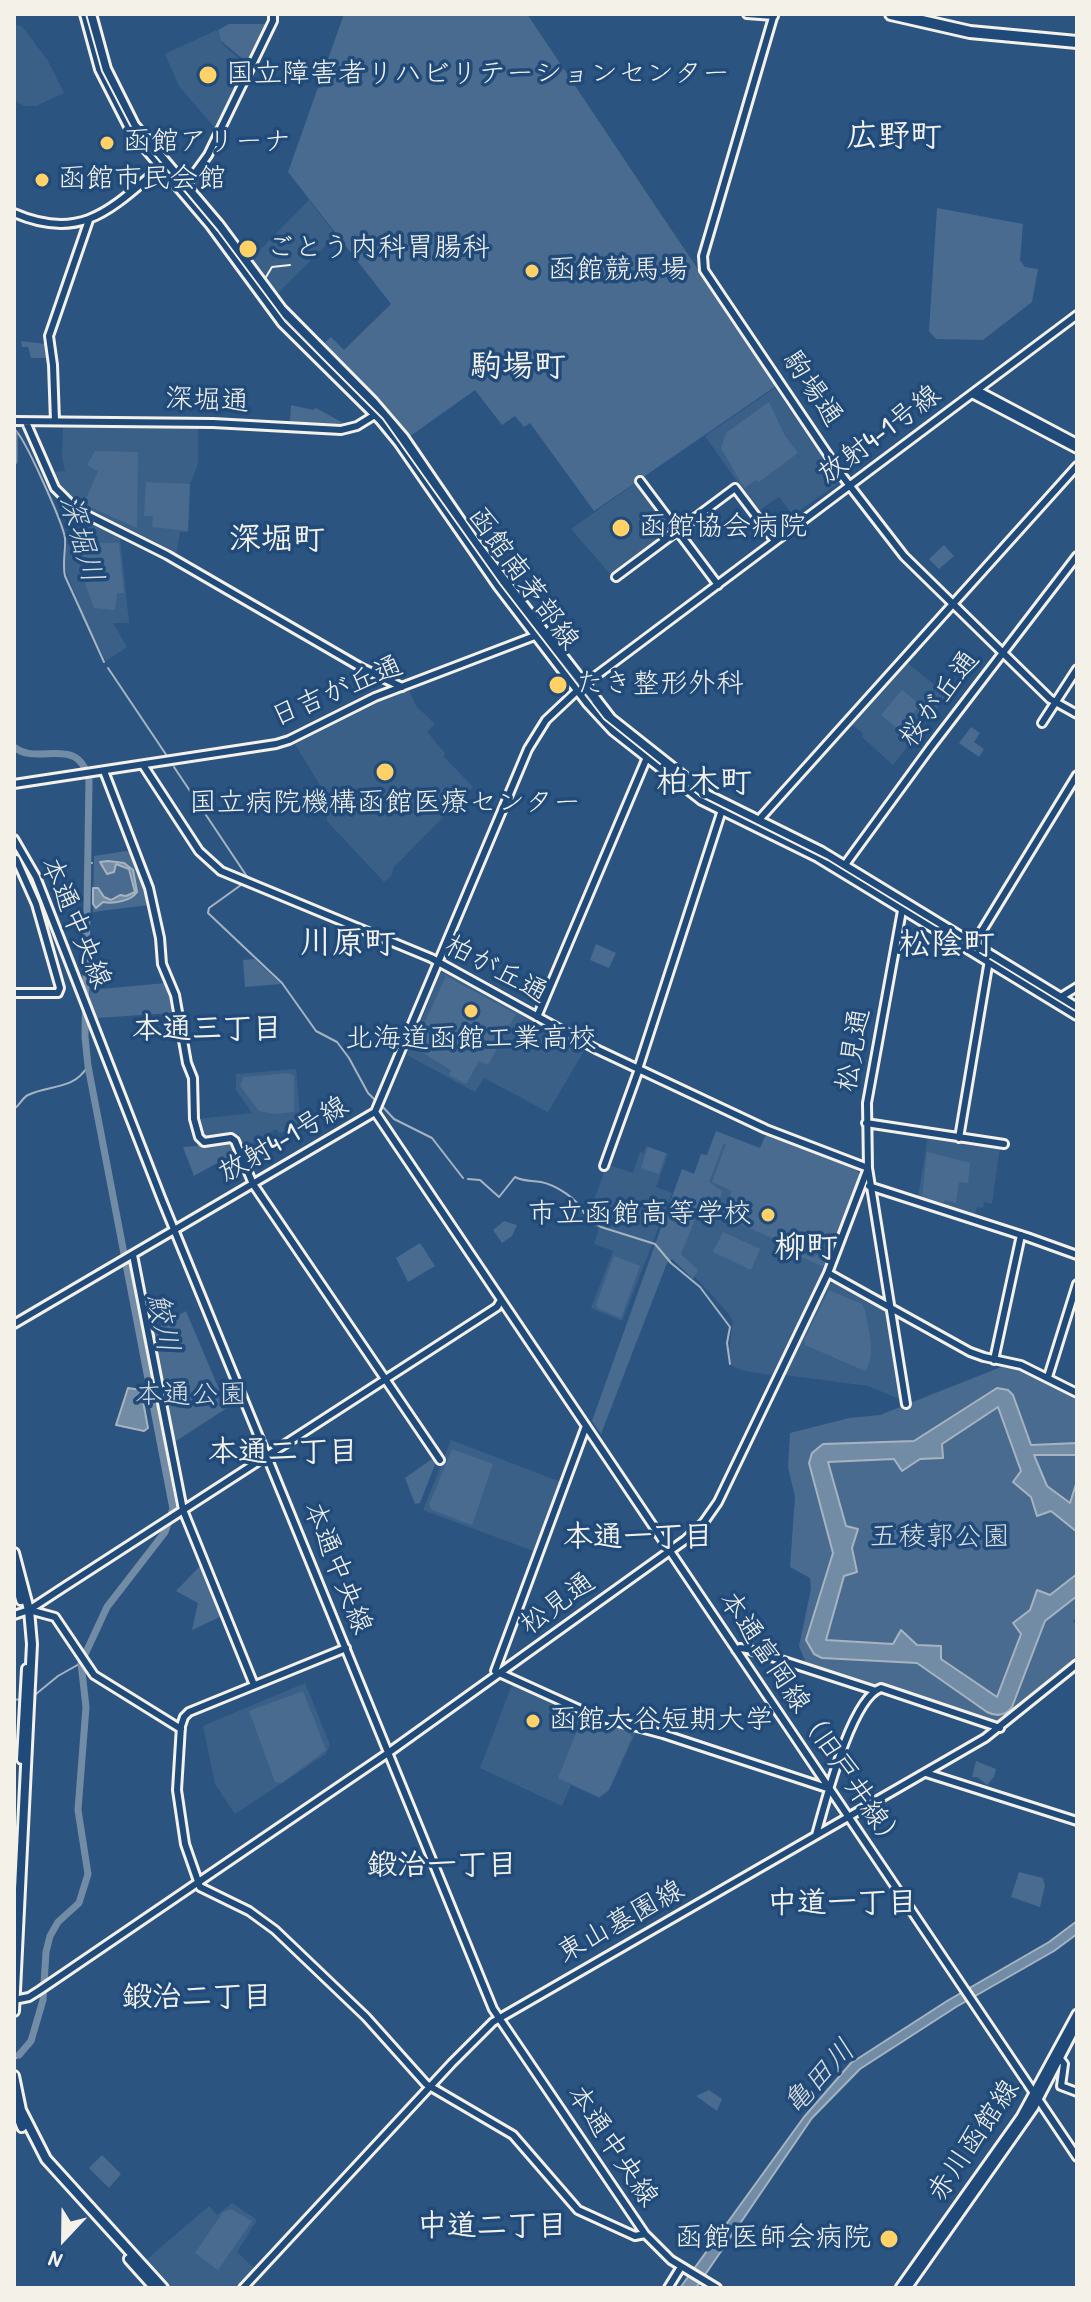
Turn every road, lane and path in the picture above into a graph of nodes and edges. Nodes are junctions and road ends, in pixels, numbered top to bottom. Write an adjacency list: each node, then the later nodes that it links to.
1 (85, 14): 8 (main road, 函館南茅部線)
2 (91, 14): 8 (main road, 函館南茅部線)
3 (273, 14): 9 (street)
4 (747, 14): 6 (street)
5 (891, 14): 7 (highway)
6 (774, 15): 20 (street, 駒場通)
7 (1077, 42)
8 (164, 165): 9 (main road, 函館南茅部線); 11 (street)
9 (183, 188): 14 (main road, 函館南茅部線)
10 (14, 213): 11 (street)
11 (89, 220): 15 (street)
12 (1077, 315): 13 (street, 放射4-1号線)
13 (974, 392): 17 (street); 20 (street, 放射4-1号線)
14 (378, 413): 15 (street, 深堀通); 27 (main road, 函館南茅部線)
15 (55, 421): 16 (street, 深堀通)
16 (19, 422): 30 (street)
17 (1077, 446)
18 (1077, 466): 26 (street)
19 (640, 481): 21 (street)
20 (850, 486): 22 (street, 放射4-1号線); 26 (street, 駒場通)
21 (677, 531): 22 (street); 24 (street); 25 (street)
22 (775, 541): 25 (street, 放射4-1号線)
23 (1077, 556): 28 (street, 桜が丘通)
24 (616, 577)
25 (718, 585): 31 (street, 放射4-1号線)
26 (952, 605): 28 (street, 駒場通); 41 (street)
27 (540, 634): 30 (street, 日吉が丘通); 31 (main road, 函館南茅部線)
28 (1002, 654): 32 (street, 駒場通); 45 (street, 桜が丘通)
29 (1077, 669): 32 (street)
30 (402, 687): 36 (street, 日吉が丘通)
31 (581, 688): 35 (main road, 函館南茅部線); 49 (street, 放射4-1号線)
32 (1057, 703): 33 (street, 駒場通); 34 (street)
33 (1077, 714)
34 (1042, 723)
35 (649, 754): 40 (main road, 函館南茅部線); 55 (street)
36 (143, 765): 37 (street, 日吉が丘通); 49 (street, 柏が丘通)
37 (104, 771): 39 (street, 日吉が丘通); 63 (street)
38 (1077, 775): 47 (street)
39 (14, 784)
40 (723, 807): 41 (main road, 函館南茅部線); 56 (street)
41 (756, 823): 45 (main road, 函館南茅部線)
42 (14, 839): 43 (street, 本通中央線)
43 (25, 858): 44 (street); 65 (street, 本通中央線)
44 (15, 859): 51 (street)
45 (844, 868): 46 (main road, 函館南茅部線)
46 (904, 905): 47 (main road, 函館南茅部線); 58 (street, 松見通)
47 (971, 947): 48 (main road, 函館南茅部線)
48 (989, 958): 52 (main road, 函館南茅部線); 59 (street)
49 (439, 962): 55 (street, 柏が丘通); 57 (street, 放射4-1号線)
50 (1077, 987): 52 (street)
51 (14, 993)
52 (1057, 1000): 53 (main road, 函館南茅部線); 54 (main road, 函館南茅部線)
53 (1077, 1008)
54 (1077, 1015)
55 (537, 1017): 56 (street, 柏が丘通)
56 (638, 1069): 61 (street); 62 (street, 柏が丘通)
57 (378, 1106): 63 (street, 放射4-1号線); 71 (street, 本通富岡線（旧戸井線）)
58 (866, 1123): 59 (street); 62 (street, 松見通)
59 (959, 1138): 60 (street)
60 (1004, 1144)
61 (604, 1166)
62 (868, 1168): 64 (street, 松見通)
63 (253, 1184): 65 (street, 放射4-1号線); 76 (street)
64 (866, 1185): 66 (street); 69 (street, 松見通); 72 (street)
65 (176, 1230): 68 (street, 放射4-1号線); 80 (street, 本通中央線)
66 (1021, 1235): 67 (street); 74 (street)
67 (1077, 1255)
68 (131, 1256): 73 (street, 放射4-1号線); 82 (street)
69 (828, 1273): 72 (street); 83 (street, 松見通)
70 (1077, 1284): 75 (street)
71 (501, 1300): 76 (street); 79 (street, 本通富岡線（旧戸井線）)
72 (890, 1307): 74 (street); 78 (street)
73 (14, 1324)
74 (994, 1360): 75 (street)
75 (1048, 1377): 77 (street)
76 (385, 1380): 80 (street); 81 (street)
77 (1077, 1393)
78 (906, 1404)
79 (586, 1426): 83 (street, 本通富岡線（旧戸井線）); 91 (street)
80 (268, 1455): 82 (street); 88 (street, 本通中央線)
81 (440, 1460)
82 (180, 1512): 86 (street); 92 (street)
83 (670, 1551): 89 (street, 本通富岡線（旧戸井線）); 91 (street, 松見通)
84 (14, 1553): 86 (main road)
85 (14, 1572): 86 (main road)
86 (26, 1611): 87 (street); 95 (street); 103 (main road); 104 (main road)
87 (14, 1615)
88 (346, 1648): 92 (street); 96 (street, 本通中央線)
89 (736, 1650): 93 (street); 98 (street, 本通富岡線（旧戸井線）)
90 (1077, 1664): 94 (street, 東山墓園線)
91 (498, 1674): 96 (street, 松見通); 98 (street)
92 (254, 1685): 95 (street)
93 (873, 1690): 94 (street); 98 (street)
94 (1000, 1728): 97 (street, 東山墓園線)
95 (181, 1729): 102 (street)
96 (388, 1753): 102 (street, 松見通); 107 (street, 本通中央線)
97 (926, 1773): 99 (street, 東山墓園線); 100 (street)
98 (830, 1789): 99 (street, 本通富岡線（旧戸井線）); 101 (street)
99 (848, 1817): 101 (street, 東山墓園線); 113 (street, 本通富岡線（旧戸井線）)
100 (1077, 1821)
101 (816, 1835): 107 (street, 東山墓園線)
102 (198, 1883): 104 (street, 松見通); 111 (street)
103 (14, 1908)
104 (14, 2000): 105 (main road)
105 (14, 2011)
106 (1077, 2014): 109 (main road, 赤川函館線)
107 (498, 2018): 111 (street, 東山墓園線); 116 (street, 本通中央線)
108 (1077, 2024): 109 (main road, 赤川函館線)
109 (1058, 2055): 112 (street); 113 (main road, 赤川函館線)
110 (14, 2076): 119 (main road)
111 (429, 2087): 116 (street); 120 (street, 東山墓園線)
112 (1077, 2092)
113 (1037, 2096): 115 (street, 本通富岡線（旧戸井線）); 123 (main road, 赤川函館線); 124 (main road, 赤川函館線)
114 (14, 2106): 118 (main road)
115 (1077, 2157)
116 (645, 2234): 117 (street, 本通中央線)
117 (681, 2267): 121 (street); 122 (street, 本通中央線)
118 (155, 2288)
119 (163, 2288)
120 (243, 2288)
121 (668, 2288)
122 (717, 2288)
123 (900, 2288)
124 (907, 2288)

